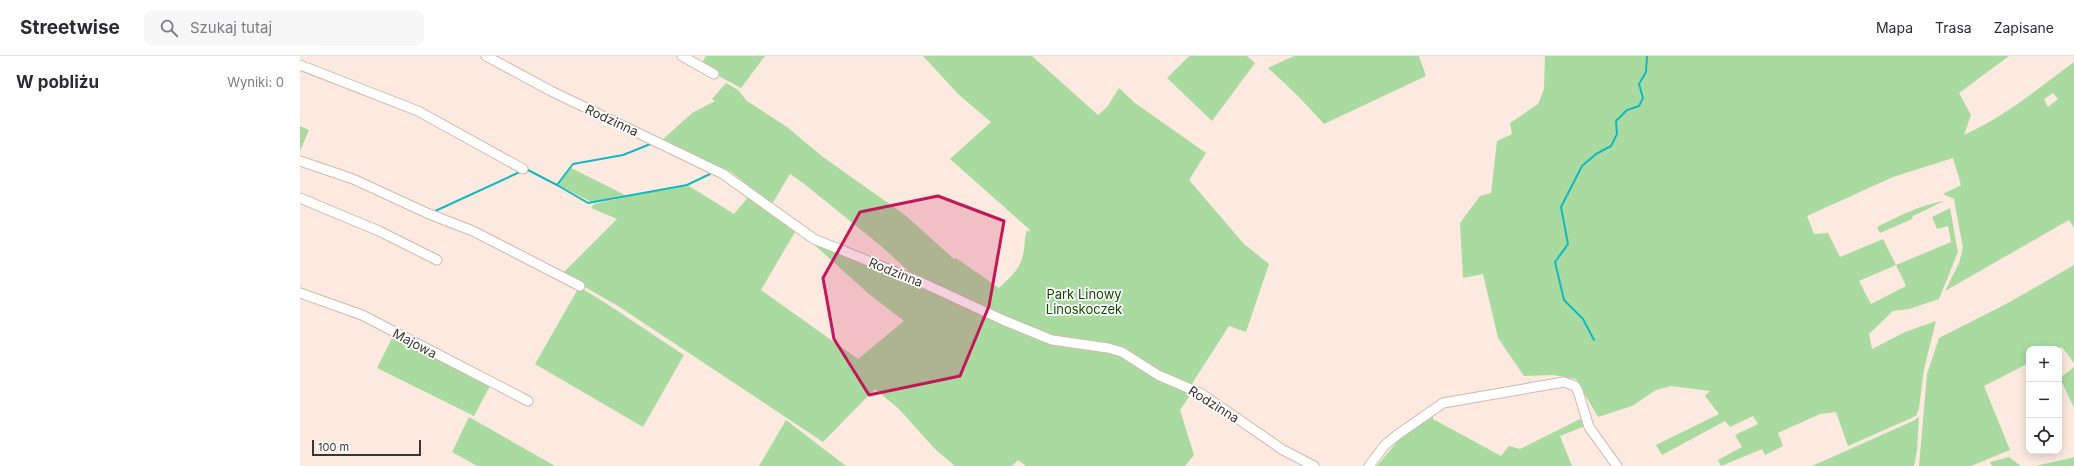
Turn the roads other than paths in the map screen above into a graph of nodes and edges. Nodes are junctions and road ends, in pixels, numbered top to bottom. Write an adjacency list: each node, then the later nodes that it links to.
1 (486, 56): 12 (street, Rodzinna)
2 (682, 56): 4 (street)
3 (300, 65): 6 (street)
4 (714, 74)
5 (300, 161): 9 (street)
6 (523, 169)
7 (300, 198): 8 (street)
8 (437, 260)
9 (580, 286)
10 (300, 293): 11 (street, Majowa)
11 (528, 401)
12 (1314, 466)
13 (1369, 466): 14 (street)
14 (1617, 466)

